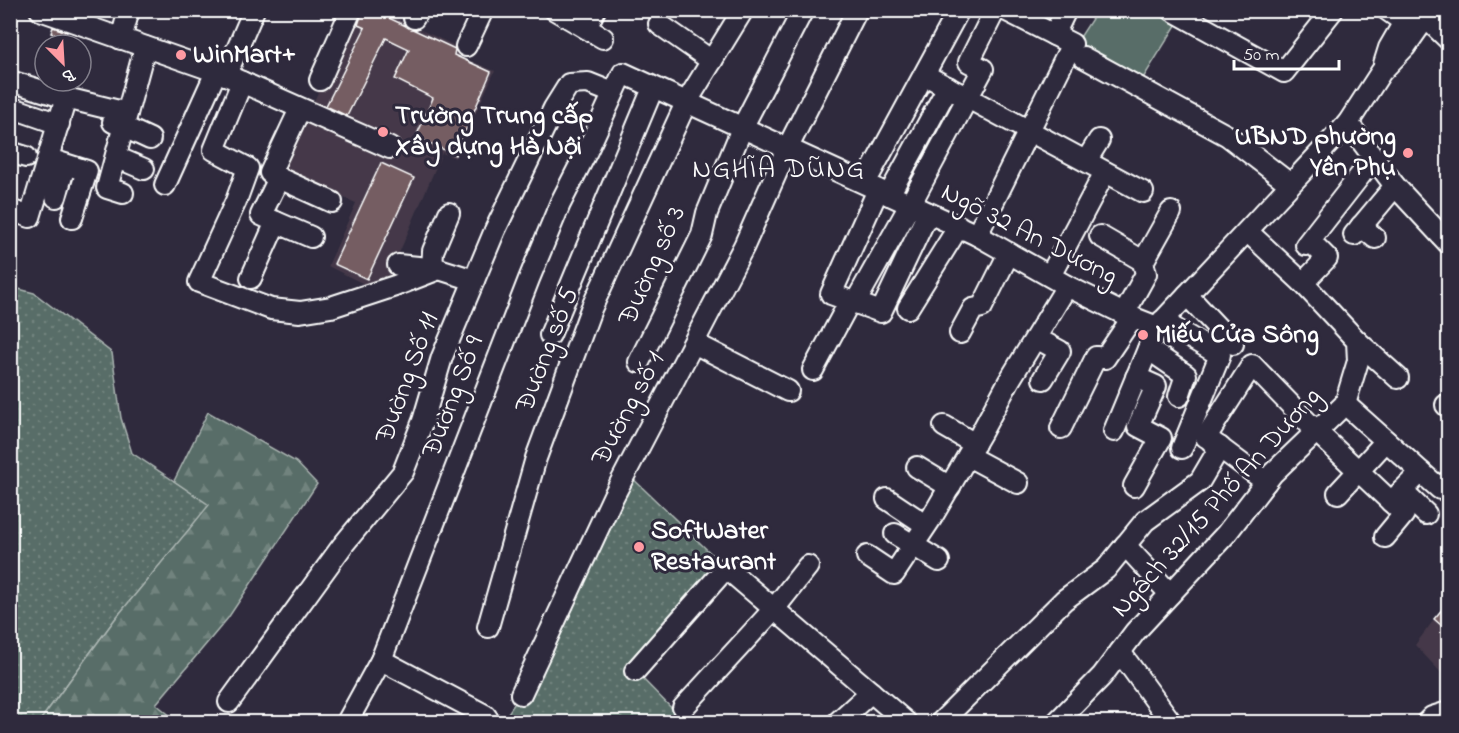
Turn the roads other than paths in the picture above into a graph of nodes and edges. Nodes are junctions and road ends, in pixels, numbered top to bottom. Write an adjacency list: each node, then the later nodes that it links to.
1 (40, 10): 23 (street)
2 (129, 10): 23 (street)
3 (254, 10): 31 (street)
4 (351, 10): 32 (street)
5 (483, 10): 25 (street)
6 (595, 10): 20 (street)
7 (743, 10): 28 (street, Đường số 5)
8 (802, 10): 44 (street, Đường số 3)
9 (857, 10): 49 (street, Đường số 1)
10 (959, 10): 30 (street)
11 (995, 10): 37 (street)
12 (1005, 10): 21 (street)
13 (1066, 10): 21 (street)
14 (1172, 10): 15 (street)
15 (1333, 10)
16 (1388, 10): 18 (street)
17 (558, 11): 20 (street)
18 (1418, 15): 24 (street); 43 (street)
19 (659, 24): 28 (street)
20 (586, 28): 22 (street)
21 (1054, 35): 45 (street)
22 (603, 38)
23 (121, 39): 26 (street)
24 (1449, 39)
25 (466, 46)
26 (145, 47): 31 (street); 42 (street)
27 (1083, 57): 59 (street)
28 (712, 61): 38 (street, Đường số 5)
29 (623, 73): 35 (street, Ngõ 32 An Dương); 36 (street, Đường Số 9)
30 (925, 75): 34 (street); 61 (street)
31 (228, 76): 41 (street); 58 (street); 80 (street)
32 (320, 80)
33 (10, 81): 40 (street)
34 (948, 87): 37 (street); 61 (street)
35 (653, 88): 38 (street, Ngõ 32 An Dương); 91 (street)
36 (614, 93): 82 (street, Đường Số 11); 137 (street, Đường Số 9)
37 (967, 97): 45 (street); 65 (street)
38 (686, 103): 44 (street, Ngõ 32 An Dương); 135 (street, Đường số 5)
39 (10, 107): 40 (street)
40 (63, 110): 42 (street); 53 (street)
41 (304, 111): 48 (street); 57 (street)
42 (126, 119): 46 (street); 50 (street)
43 (1348, 123): 51 (street); 59 (street)
44 (743, 126): 49 (street, Ngõ 32 An Dương); 97 (street, Đường số 3)
45 (1029, 130): 52 (street); 71 (street)
46 (150, 139)
47 (1099, 140): 52 (street)
48 (390, 148)
49 (787, 149): 61 (street, Ngõ 32 An Dương); 94 (street, Đường số 1)
50 (116, 157): 54 (street); 55 (street)
51 (1373, 159): 60 (street); 84 (street)
52 (1086, 161): 56 (street)
53 (57, 162): 55 (street); 63 (street); 66 (street)
54 (144, 169)
55 (87, 171): 69 (street)
56 (1105, 172): 62 (street); 83 (street)
57 (279, 178): 64 (street); 70 (street)
58 (165, 184)
59 (1290, 184): 72 (street)
60 (1395, 186): 73 (street); 76 (street)
61 (877, 189): 65 (street, Ngõ 32 An Dương); 86 (street)
62 (1143, 192)
63 (56, 197)
64 (332, 202)
65 (919, 209): 71 (street, Ngõ 32 An Dương); 86 (street); 86 (street)
66 (10, 210)
67 (1171, 212): 78 (street)
68 (449, 213): 80 (street)
69 (72, 218)
70 (276, 222): 75 (street); 81 (street)
71 (968, 231): 77 (street, Ngõ 32 An Dương); 87 (street)
72 (1248, 232): 84 (street); 85 (street)
73 (1364, 233)
74 (1100, 236): 78 (street)
75 (311, 237)
76 (1448, 242)
77 (1009, 253): 83 (street, Ngõ 32 An Dương); 90 (street)
78 (1143, 261): 88 (street)
79 (398, 265): 80 (street)
80 (436, 269): 82 (street)
81 (251, 278)
82 (474, 280): 141 (street, Đường Số 11)
83 (1058, 281): 88 (street, Ngõ 32 An Dương); 92 (street)
84 (1304, 284): 93 (street)
85 (1187, 295): 89 (street); 95 (street)
86 (852, 302): 98 (street)
87 (908, 308)
88 (1128, 316): 89 (street, Ngõ 32 An Dương); 106 (street)
89 (1160, 324): 96 (street); 109 (street, Ngõ 32 An Dương)
90 (960, 333)
91 (550, 335)
92 (1036, 338): 101 (street); 112 (street)
93 (1357, 341): 100 (street); 104 (street, Ngách 32/15 Phố An Dương)
94 (694, 343): 102 (street); 140 (street, Đường số 1)
95 (1233, 344)
96 (1148, 349): 99 (street); 103 (street)
97 (639, 362)
98 (813, 370)
99 (1136, 377): 107 (street); 119 (street)
100 (1398, 378)
101 (1043, 379)
102 (788, 391)
103 (1179, 396)
104 (1344, 404): 108 (street, Ngách 32/15 Phố An Dương); 110 (street)
105 (944, 426): 112 (street)
106 (1061, 428)
107 (1114, 430)
108 (1316, 432): 109 (street); 114 (street); 116 (street, Ngách 32/15 Phố An Dương)
109 (1206, 437): 111 (street); 116 (street); 129 (street)
110 (1386, 441): 114 (street); 115 (street)
111 (1182, 448)
112 (971, 450): 117 (street); 120 (street)
113 (916, 467): 120 (street)
114 (1359, 472): 121 (street); 122 (street)
115 (1421, 472): 118 (street); 122 (street)
116 (1266, 482): 133 (street, Ngách 32/15 Phố An Dương)
117 (1018, 483)
118 (1449, 483)
119 (1134, 486)
120 (950, 487): 125 (street)
121 (1338, 493)
122 (1397, 497): 124 (street); 127 (street)
123 (887, 499): 125 (street)
124 (1426, 514)
125 (926, 525): 128 (street)
126 (895, 534): 128 (street)
127 (1385, 537)
128 (913, 545): 130 (street); 131 (street)
129 (1125, 545): 133 (street); 148 (street)
130 (867, 556)
131 (939, 561)
132 (808, 567): 134 (street)
133 (1170, 594): 136 (street, Ngách 32/15 Phố An Dương)
134 (774, 609): 138 (street); 139 (street); 142 (street)
135 (488, 627)
136 (1120, 652): 149 (street, Ngách 32/15 Phố An Dương); 150 (street)
137 (381, 660): 144 (street, Đường Số 9); 145 (street)
138 (635, 671)
139 (871, 692): 146 (street); 147 (street)
140 (521, 694)
141 (229, 702)
142 (683, 708)
143 (1449, 712): 151 (street)
144 (349, 722)
145 (490, 723)
146 (838, 723)
147 (906, 723)
148 (941, 723)
149 (1057, 723)
150 (1171, 723)
151 (1427, 723)

